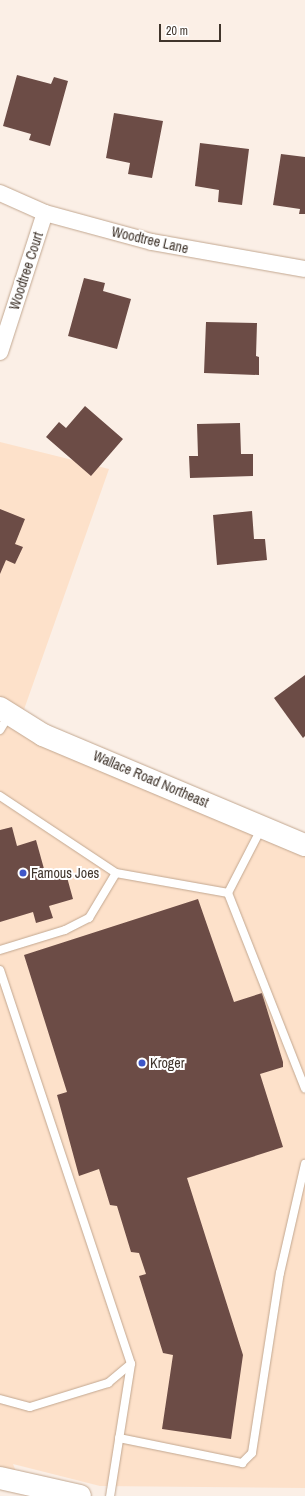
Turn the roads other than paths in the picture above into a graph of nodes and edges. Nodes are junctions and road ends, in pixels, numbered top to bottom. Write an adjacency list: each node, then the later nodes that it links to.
1 (0, 193): 2 (street, Woodtree Lane)
2 (45, 213): 3 (street, Woodtree Lane); 4 (street, Woodtree Court)
3 (305, 269)
4 (0, 352)
5 (3, 717): 7 (street, Wallace Road Northeast)
6 (0, 796): 9 (lane)
7 (262, 827): 8 (street, Wallace Road Northeast); 10 (lane)
8 (305, 846)
9 (116, 873): 10 (lane); 11 (lane)
10 (228, 893): 13 (lane)
11 (0, 950)
12 (0, 970): 15 (lane)
13 (305, 1088)
14 (305, 1164): 17 (lane)
15 (131, 1364): 16 (lane); 17 (lane)
16 (0, 1399)
17 (119, 1438): 20 (lane)
18 (0, 1478): 19 (street)
19 (80, 1496)
20 (110, 1496)

